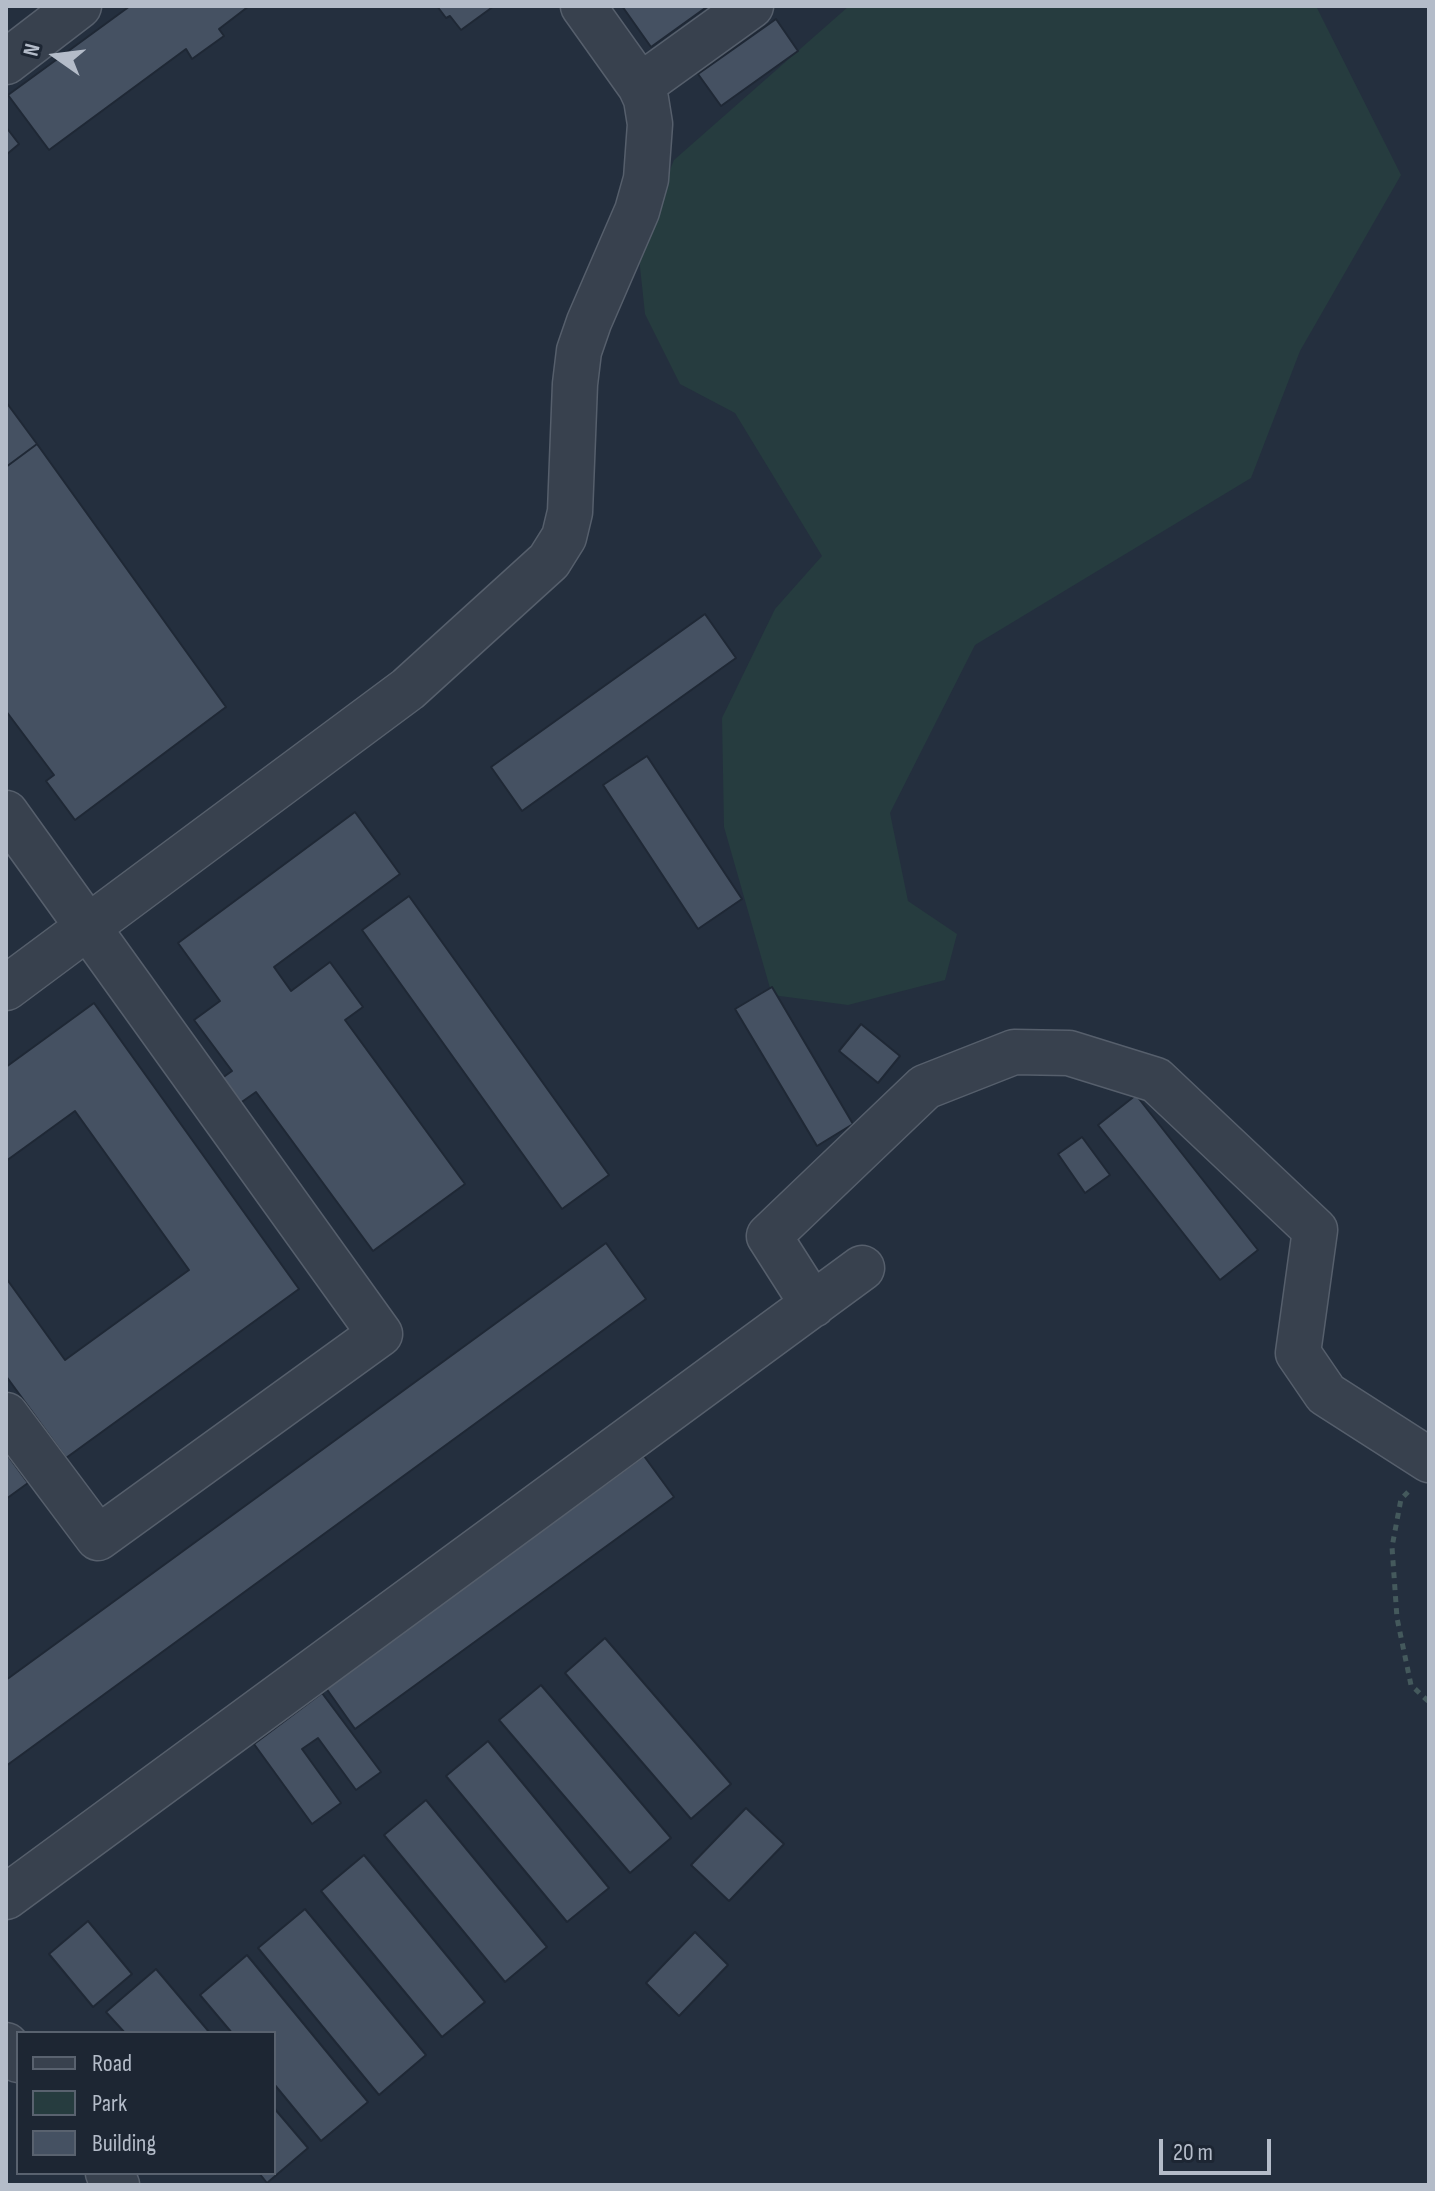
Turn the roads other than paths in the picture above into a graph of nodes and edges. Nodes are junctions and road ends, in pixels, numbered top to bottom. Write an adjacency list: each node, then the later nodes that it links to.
1 (79, 6): 4 (street)
2 (583, 6): 5 (street)
3 (751, 6): 5 (street)
4 (6, 62)
5 (640, 86): 7 (street)
6 (6, 813): 7 (street)
7 (88, 926): 8 (street); 11 (street)
8 (6, 988)
9 (862, 1268): 10 (street)
10 (813, 1305): 12 (street); 13 (street)
11 (6, 1415)
12 (1420, 1475)
13 (6, 1897)

